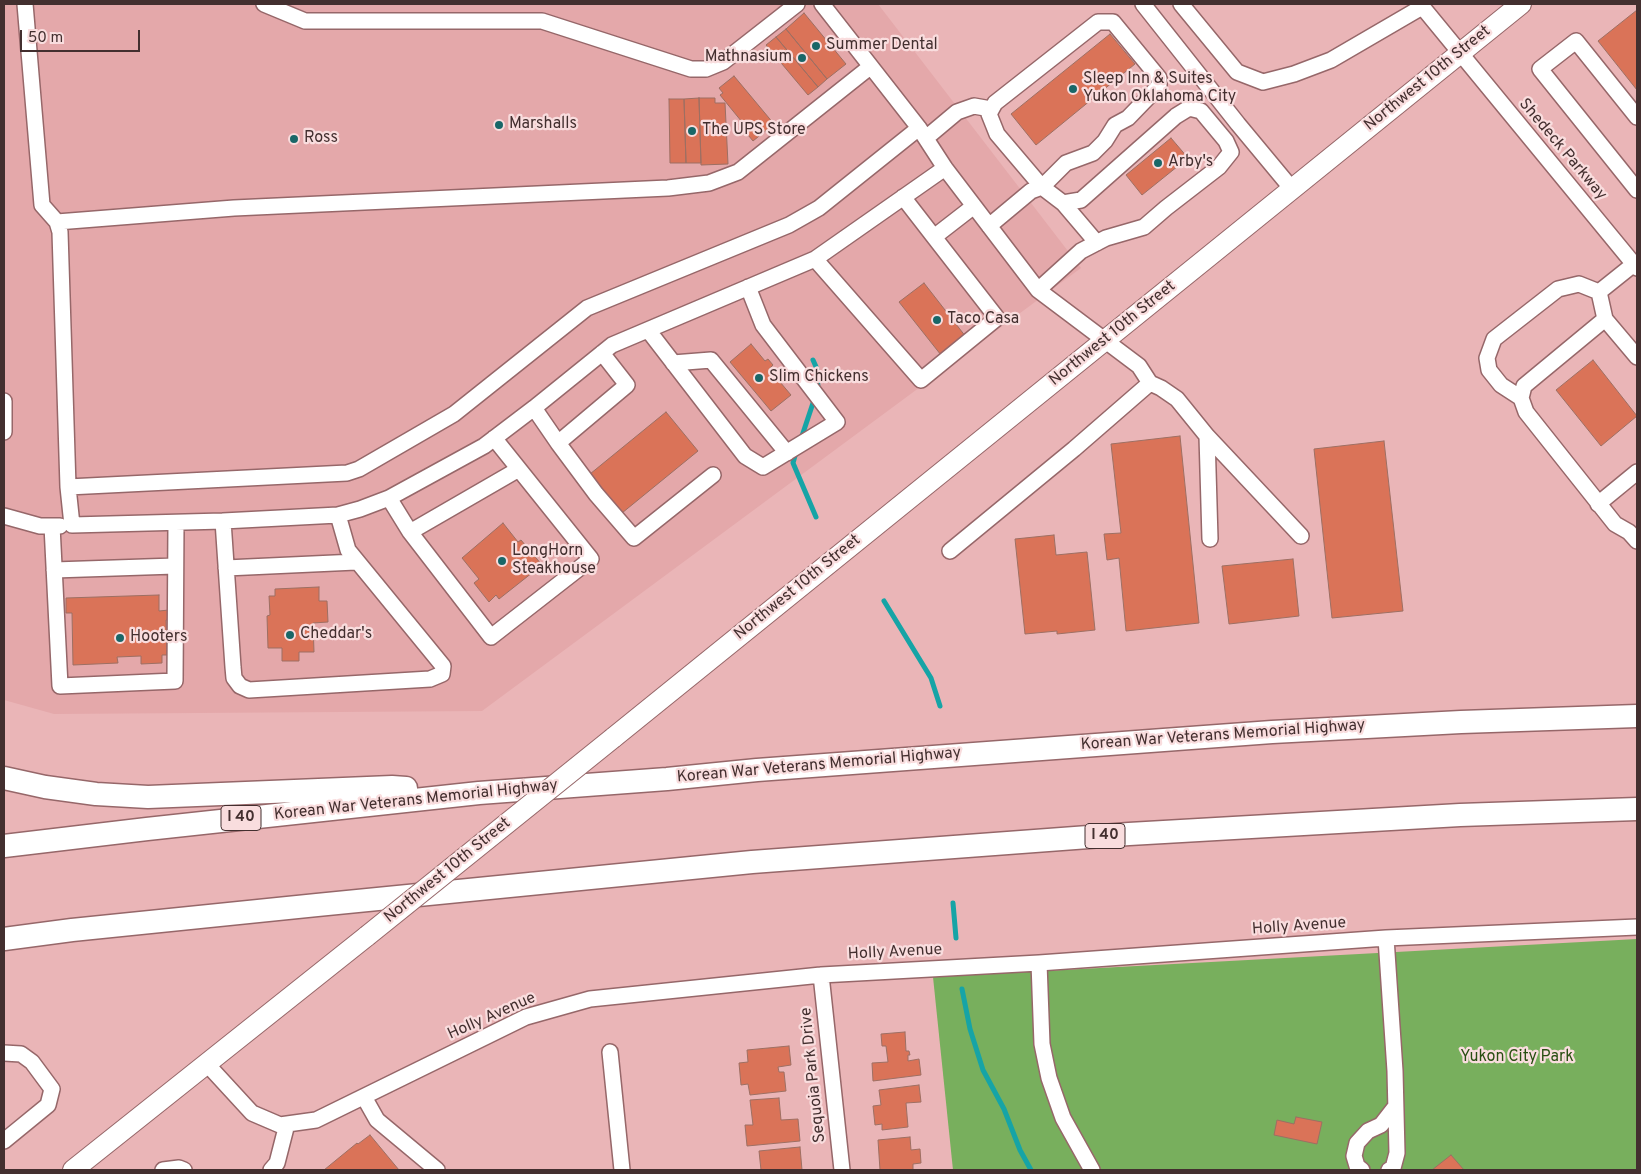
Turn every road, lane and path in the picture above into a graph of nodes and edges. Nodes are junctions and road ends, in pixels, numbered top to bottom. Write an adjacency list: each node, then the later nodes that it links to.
1 (25, 4): 21 (street)
2 (264, 4): 3 (street)
3 (797, 4)
4 (822, 4): 10 (street)
5 (1143, 4): 16 (street)
6 (1181, 4): 8 (street)
7 (1521, 4): 9 (main road, Northwest 10th Street)
8 (1421, 5): 9 (street, Shedeck Parkway)
9 (1459, 53): 16 (main road, Northwest 10th Street); 26 (street, Shedeck Parkway)
10 (870, 67): 13 (street); 21 (street)
11 (991, 109): 13 (street); 15 (street); 15 (street)
12 (1637, 117): 17 (street)
13 (923, 133): 14 (street); 48 (street)
14 (946, 168): 18 (street); 20 (street)
15 (1042, 188): 19 (street); 22 (street)
16 (1292, 188): 32 (main road, Northwest 10th Street)
17 (1637, 190)
18 (903, 197): 23 (street); 25 (street)
19 (1063, 204): 24 (street); 24 (street)
20 (974, 206): 22 (street); 23 (street)
21 (58, 222): 48 (street)
22 (989, 226): 28 (street)
23 (934, 237): 25 (street)
24 (1096, 243): 28 (street)
25 (815, 259): 27 (street)
26 (1635, 266): 29 (street)
27 (748, 287): 31 (street); 44 (street)
28 (1038, 290): 32 (street)
29 (1598, 292): 30 (street); 37 (street)
30 (1605, 319): 34 (street); 37 (street)
31 (648, 330): 33 (street); 35 (street)
32 (1105, 342): 36 (street); 78 (main road, Northwest 10th Street, bridge)
33 (602, 354): 39 (street); 43 (street)
34 (1637, 357)
35 (674, 362): 44 (street); 44 (street)
36 (1150, 383): 41 (street); 61 (street)
37 (1521, 398): 50 (street)
38 (4, 401): 40 (street)
39 (534, 408): 42 (street); 43 (street)
40 (4, 432)
41 (1207, 436): 58 (street); 59 (street)
42 (494, 438): 45 (street); 49 (street)
43 (558, 442): 47 (street)
44 (787, 453)
45 (519, 470): 57 (street); 57 (street)
46 (1637, 472): 50 (street)
47 (713, 475)
48 (68, 487): 55 (street)
49 (389, 498): 51 (street); 57 (street)
50 (1598, 504): 60 (street)
51 (338, 514): 53 (street); 62 (street)
52 (4, 516): 56 (street)
53 (223, 521): 54 (street); 64 (street)
54 (176, 522): 55 (street); 63 (street)
55 (72, 525): 56 (street)
56 (52, 526): 65 (street)
57 (410, 532)
58 (1301, 536)
59 (1210, 539)
60 (1637, 541)
61 (950, 550)
62 (356, 562): 64 (street); 64 (street)
63 (175, 566): 65 (street); 65 (street)
64 (226, 568)
65 (54, 570)
66 (1637, 716): 68 (highway, Korean War Veterans Memorial Highway / I 40)
67 (4, 778): 68 (highway)
68 (479, 793): 70 (highway, Korean War Veterans Memorial Highway / I 40)
69 (1637, 809): 73 (highway, I 40)
70 (4, 846)
71 (1637, 927): 72 (street, Holly Avenue)
72 (1386, 938): 74 (street, Holly Avenue); 80 (street)
73 (4, 939)
74 (1039, 963): 75 (street, Holly Avenue); 90 (street)
75 (821, 975): 79 (street, Holly Avenue); 89 (street, Sequoia Park Drive)
76 (610, 1052): 88 (street)
77 (4, 1053): 82 (street)
78 (206, 1063): 81 (street, Holly Avenue); 83 (main road, Northwest 10th Street)
79 (364, 1097): 81 (street, Holly Avenue); 87 (street)
80 (1395, 1107): 91 (street); 92 (street)
81 (287, 1124): 86 (street)
82 (4, 1141)
83 (73, 1170)
84 (164, 1170): 85 (street)
85 (184, 1170)
86 (271, 1170)
87 (437, 1170)
88 (622, 1170)
89 (842, 1170)
90 (1092, 1170)
91 (1362, 1170)
92 (1390, 1170)

